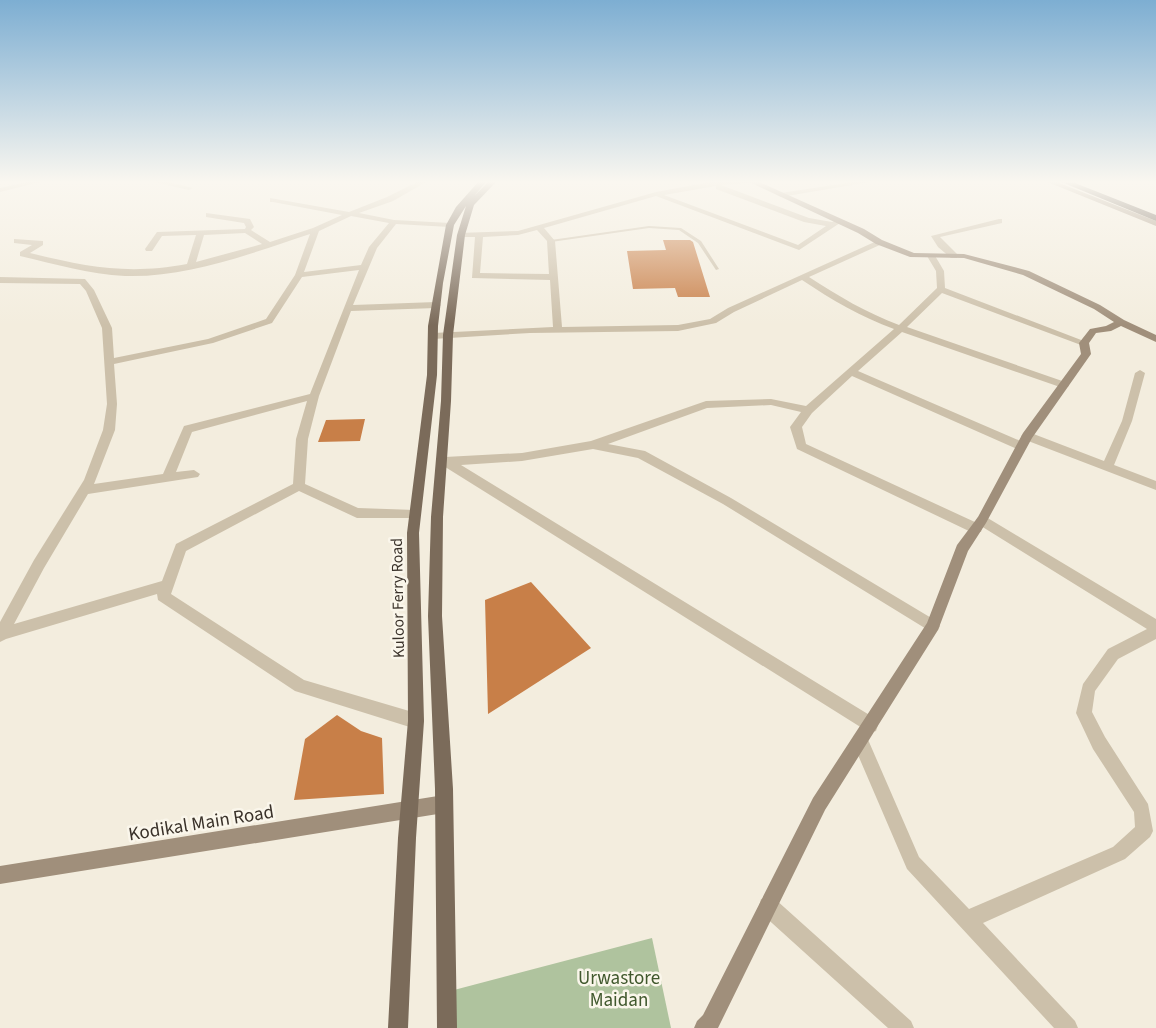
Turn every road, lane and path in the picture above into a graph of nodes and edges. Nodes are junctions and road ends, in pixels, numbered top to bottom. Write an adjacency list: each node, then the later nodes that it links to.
1 (388, 229): 25 (street)
2 (449, 229): 32 (main road, Kuloor Ferry Road)
3 (463, 229): 16 (main road)
4 (536, 229): 15 (street)
5 (541, 229): 18 (street)
6 (635, 229): 18 (lane)
7 (675, 229): 26 (lane)
8 (749, 229): 9 (street)
9 (827, 229)
10 (857, 229): 19 (street)
11 (965, 229): 23 (street)
12 (316, 230): 20 (street); 27 (street)
13 (247, 231): 14 (street); 20 (street)
14 (201, 232): 21 (street); 24 (street)
15 (479, 234): 16 (street); 28 (street)
16 (461, 235): 37 (main road)
17 (17, 241): 24 (street)
18 (551, 241): 28 (street)
19 (879, 242): 22 (street); 29 (street)
20 (269, 245): 24 (street)
21 (149, 248)
22 (932, 256): 23 (street); 31 (street)
23 (954, 256): 34 (street)
24 (190, 265)
25 (364, 267): 27 (street); 33 (street)
26 (717, 270)
27 (299, 276): 41 (street)
28 (555, 276): 36 (street)
29 (803, 277): 35 (street); 36 (street)
30 (0, 280): 41 (street)
31 (941, 289): 35 (street); 40 (street)
32 (436, 305): 33 (street); 38 (main road, Kuloor Ferry Road)
33 (347, 308): 45 (street)
34 (1120, 322): 39 (street); 40 (street)
35 (900, 328): 42 (street); 44 (street)
36 (558, 330): 37 (street)
37 (448, 335): 38 (street); 49 (main road)
38 (433, 336): 56 (main road, Kuloor Ferry Road)
39 (1156, 339)
40 (1084, 343): 44 (street)
41 (110, 362): 55 (street)
42 (851, 372): 46 (street); 47 (street)
43 (1140, 373): 50 (street)
44 (1064, 385): 47 (street)
45 (314, 396): 52 (street); 53 (street)
46 (808, 410): 48 (street); 57 (street)
47 (1024, 441): 50 (street); 57 (street)
48 (593, 445): 49 (street); 59 (street)
49 (444, 461): 64 (street); 65 (main road)
50 (1108, 467): 54 (street)
51 (194, 474): 52 (street)
52 (168, 477): 55 (street)
53 (299, 486): 56 (street); 58 (street)
54 (1156, 486)
55 (84, 490): 62 (street)
56 (415, 515): 63 (main road, Kuloor Ferry Road)
57 (979, 524): 59 (street); 60 (street)
58 (167, 585): 62 (street); 63 (street)
59 (933, 626): 64 (street)
60 (1156, 627)
61 (1156, 632): 69 (street)
62 (1, 635)
63 (416, 721): 66 (main road, Kuloor Ferry Road)
64 (865, 733): 68 (street); 69 (street)
65 (444, 804): 66 (street, Kodikal Main Road); 71 (main road)
66 (409, 810): 67 (street, Kodikal Main Road); 70 (main road, Kuloor Ferry Road)
67 (0, 875)
68 (768, 906): 72 (street); 73 (street)
69 (967, 920): 74 (street)
70 (398, 1028)
71 (448, 1028)
72 (704, 1028)
73 (904, 1028)
74 (1068, 1028)

